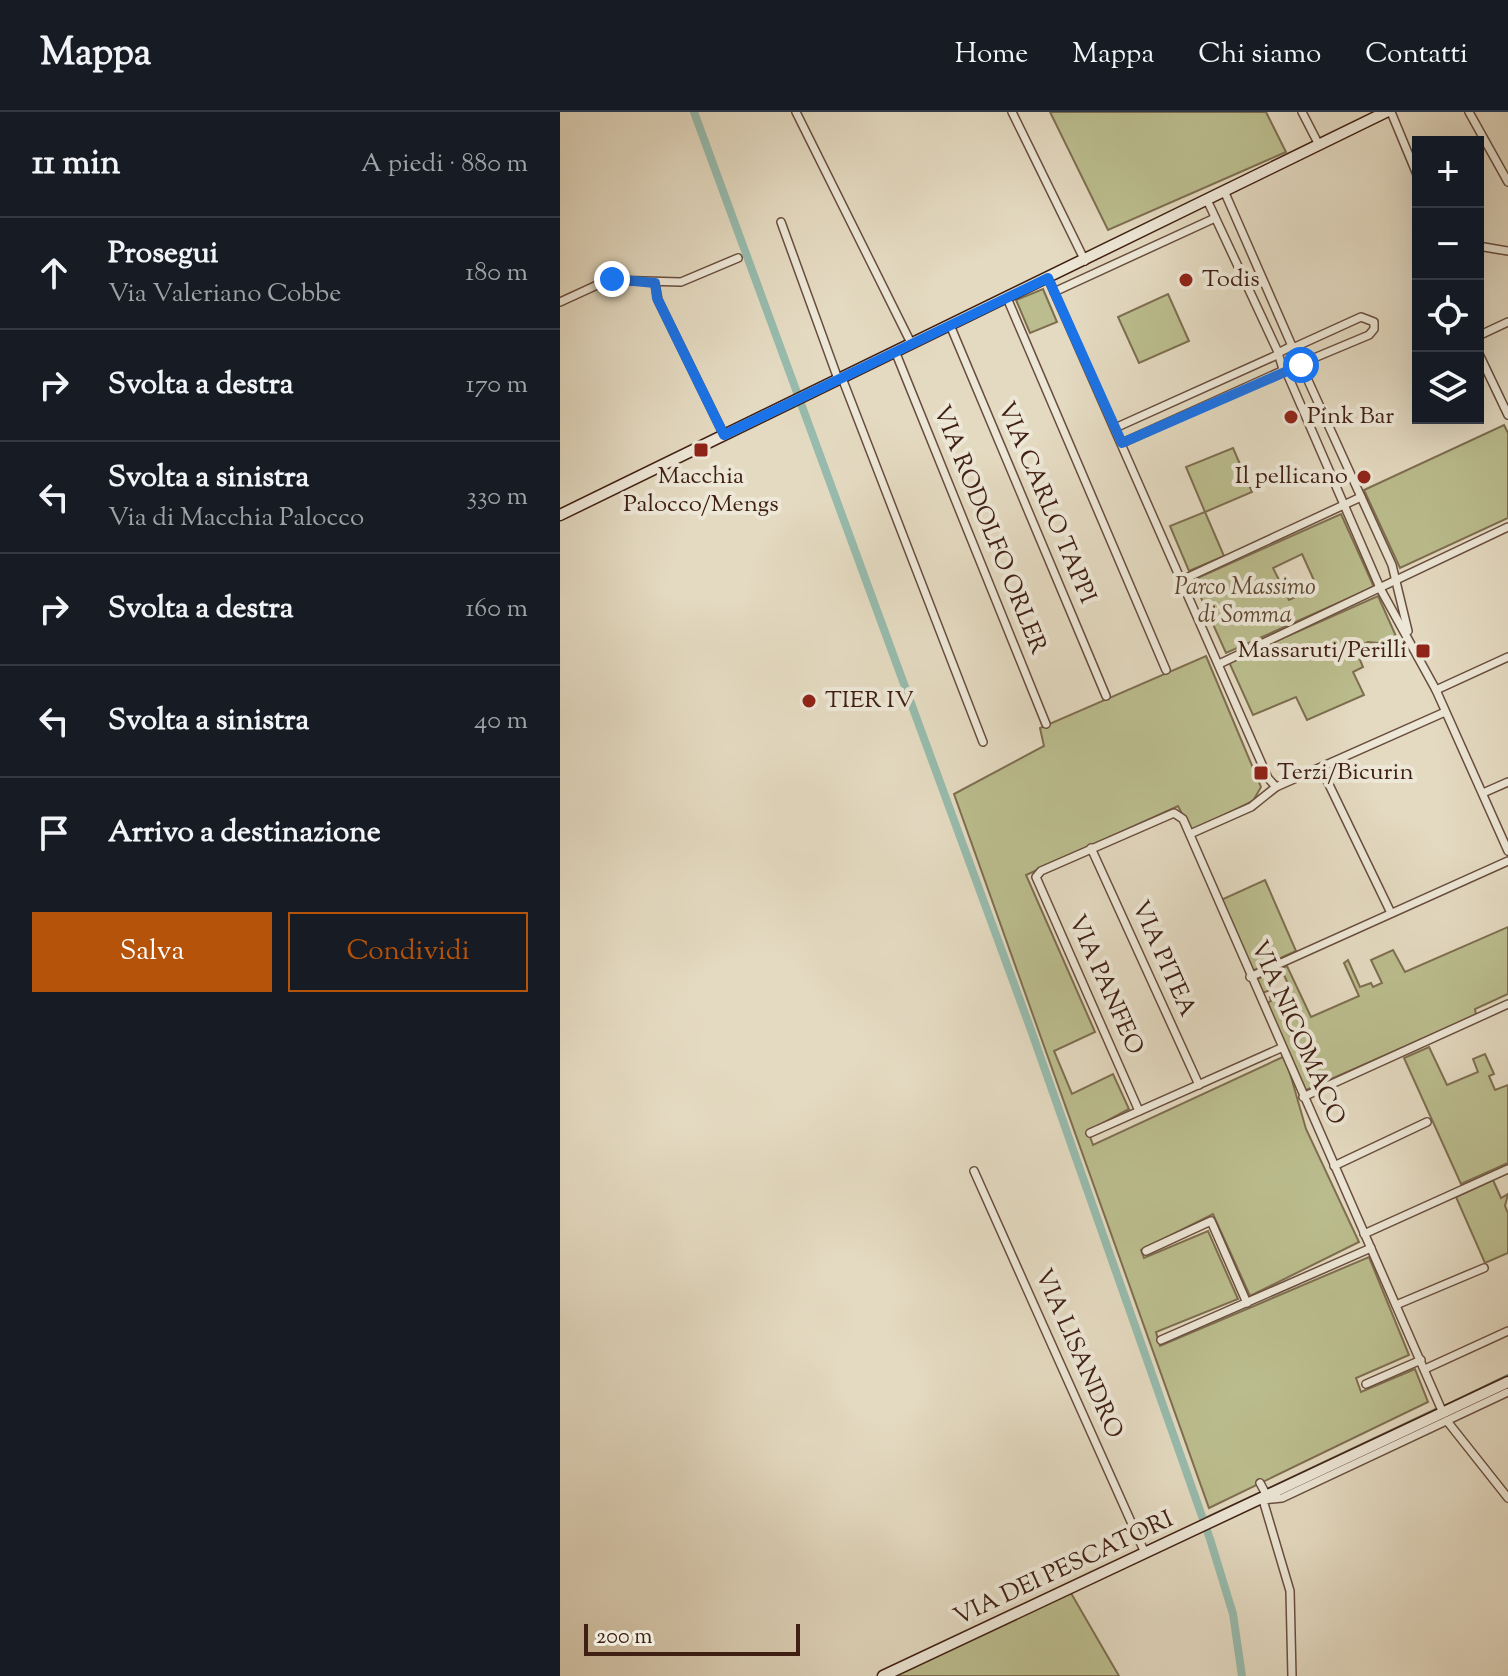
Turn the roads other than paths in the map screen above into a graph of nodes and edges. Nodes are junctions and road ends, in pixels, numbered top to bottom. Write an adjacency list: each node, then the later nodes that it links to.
1 (796, 112): 27 (street)
2 (1012, 112): 18 (street)
3 (1302, 112): 7 (street)
4 (1389, 112): 6 (street); 8 (street)
5 (1469, 112): 9 (street)
6 (1372, 115): 7 (street)
7 (1319, 145): 10 (street)
8 (1412, 164)
9 (1508, 182)
10 (1225, 193): 11 (street); 12 (street)
11 (1208, 202): 13 (street); 18 (street)
12 (1235, 214): 13 (street); 28 (street)
13 (1216, 220): 21 (street); 30 (street)
14 (781, 222): 34 (street)
15 (1484, 247): 16 (street)
16 (1508, 251)
17 (738, 258): 20 (street)
18 (1085, 261): 19 (street)
19 (1048, 278): 21 (street); 22 (street)
20 (655, 283): 23 (street); 37 (street)
21 (1054, 292): 36 (street)
22 (1007, 298): 25 (street); 49 (street)
23 (560, 302)
24 (1508, 322): 26 (street)
25 (950, 325): 27 (street); 51 (street, VIA CARLO TAPPI)
26 (1484, 333)
27 (911, 343): 29 (street)
28 (1295, 348): 30 (street); 31 (street); 31 (street)
29 (895, 351): 34 (street); 53 (street, VIA RODOLFO ORLER)
30 (1278, 354): 33 (street); 36 (street)
31 (1301, 362): 33 (street); 39 (street)
32 (1484, 365): 35 (street)
33 (1285, 370): 38 (street); 40 (street)
34 (840, 379): 37 (street); 54 (street)
35 (1508, 415)
36 (1115, 428): 38 (street)
37 (724, 435): 41 (street)
38 (1122, 443): 43 (street)
39 (1361, 497): 40 (street); 44 (street)
40 (1344, 505): 43 (street); 45 (street)
41 (560, 515)
42 (1508, 527): 44 (street)
43 (1182, 580): 48 (street)
44 (1397, 582): 45 (street); 46 (street)
45 (1381, 590): 46 (street); 48 (street)
46 (1410, 641): 50 (street)
47 (1508, 657): 50 (street)
48 (1219, 664): 57 (street)
49 (1166, 670)
50 (1436, 690): 52 (street)
51 (1106, 696)
52 (1445, 712): 55 (street); 58 (street)
53 (1046, 724)
54 (983, 742)
55 (1321, 768): 57 (street); 63 (street)
56 (1508, 782): 58 (street)
57 (1276, 787): 59 (street)
58 (1483, 793): 61 (street)
59 (1190, 834): 60 (street); 64 (street, VIA NICOMACO)
60 (1091, 848): 67 (street, VIA PITEA); 69 (street, VIA PANFEO)
61 (1508, 851)
62 (1508, 861): 63 (street)
63 (1391, 913): 64 (street)
64 (1250, 977): 66 (street, VIA NICOMACO)
65 (1508, 1004): 68 (street)
66 (1281, 1048): 67 (street); 68 (street, VIA NICOMACO)
67 (1199, 1085): 69 (street)
68 (1303, 1097): 72 (street, VIA NICOMACO)
69 (1139, 1111): 71 (street)
70 (1427, 1122): 72 (street)
71 (1090, 1133)
72 (1334, 1166): 75 (street, VIA NICOMACO)
73 (1508, 1169): 75 (street)
74 (974, 1171): 91 (street, VIA LISANDRO)
75 (1364, 1234): 76 (street, VIA NICOMACO)
76 (1371, 1248): 79 (street); 80 (street, VIA NICOMACO)
77 (1146, 1251): 79 (street)
78 (1484, 1268): 80 (street)
79 (1247, 1303): 82 (street)
80 (1396, 1305): 83 (street, VIA NICOMACO)
81 (1508, 1331): 84 (street)
82 (1161, 1340)
83 (1421, 1360): 84 (street, VIA NICOMACO); 86 (street)
84 (1425, 1369): 88 (street, VIA NICOMACO)
85 (1508, 1382): 88 (street, VIA DEI PESCATORI)
86 (1366, 1384)
87 (1508, 1392): 88 (street, VIA DEI PESCATORI)
88 (1443, 1412): 89 (street, VIA DEI PESCATORI); 90 (street, VIA NICOMACO)
89 (1264, 1491): 91 (street, VIA DEI PESCATORI); 93 (street)
90 (1508, 1498)
91 (1145, 1553): 92 (street, VIA DEI PESCATORI)
92 (883, 1676)
93 (1290, 1676)

